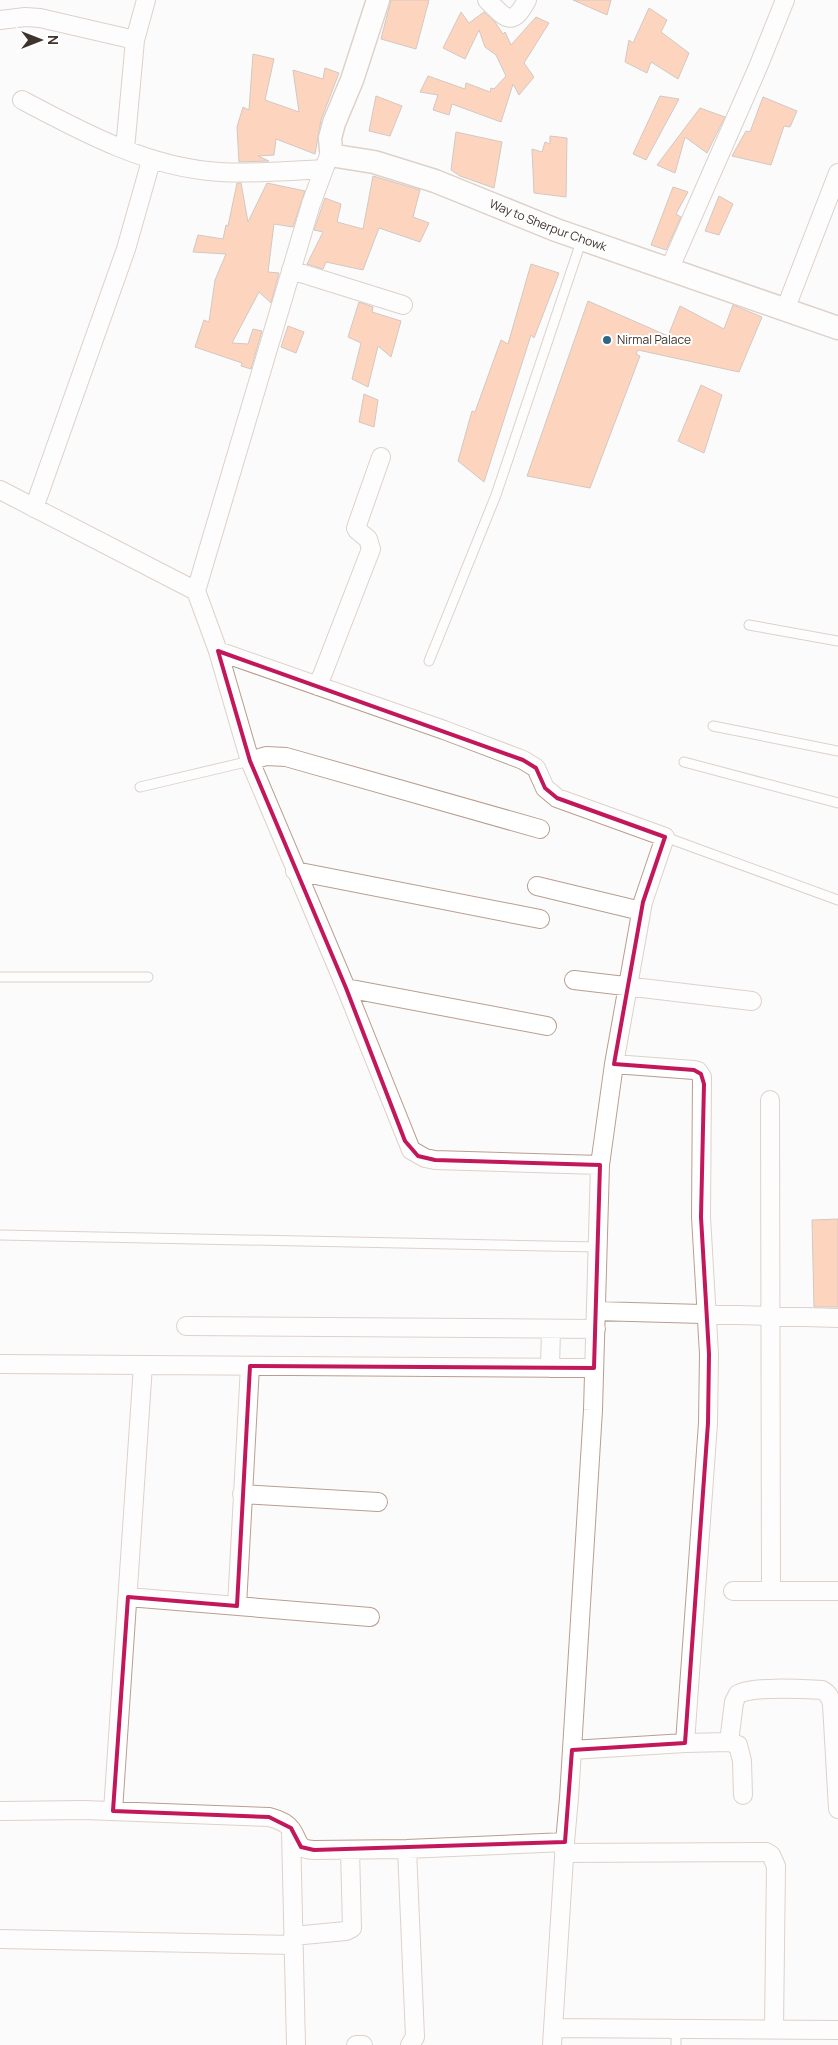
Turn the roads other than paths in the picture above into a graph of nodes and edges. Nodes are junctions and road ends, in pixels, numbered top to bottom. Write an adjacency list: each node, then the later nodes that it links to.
1 (146, 0): 7 (street)
2 (378, 0): 10 (street)
3 (487, 0): 4 (street)
4 (527, 0)
5 (785, 0): 15 (street)
6 (0, 20): 7 (street)
7 (135, 40): 9 (street)
8 (22, 100): 9 (street)
9 (125, 149): 11 (street)
10 (327, 160): 11 (street); 13 (street, Way to Sherpur Chowk); 14 (street)
11 (151, 161): 21 (street)
12 (838, 173): 17 (street)
13 (582, 239): 15 (street, Way to Sherpur Chowk); 26 (lane)
14 (291, 270): 16 (street); 22 (street)
15 (670, 270): 17 (street, Way to Sherpur Chowk)
16 (403, 305)
17 (785, 310): 18 (street, Way to Sherpur Chowk)
18 (838, 328)
19 (381, 457): 27 (street)
20 (1, 494): 21 (street)
21 (34, 508): 22 (street)
22 (196, 591): 25 (street)
23 (749, 625): 24 (lane)
24 (838, 641)
25 (218, 651): 27 (street); 30 (street)
26 (430, 661)
27 (318, 686): 35 (street)
28 (713, 726): 29 (lane)
29 (838, 751)
30 (250, 761): 32 (lane); 34 (street); 36 (street)
31 (684, 762): 33 (lane)
32 (140, 787)
33 (838, 803)
34 (540, 829)
35 (665, 837): 38 (lane); 39 (street)
36 (295, 871): 40 (street); 45 (street)
37 (537, 886): 39 (street)
38 (837, 897)
39 (641, 911): 44 (street)
40 (540, 919)
41 (0, 977): 42 (lane)
42 (148, 977)
43 (574, 980): 44 (street)
44 (628, 986): 46 (street); 48 (street)
45 (346, 988): 47 (street); 50 (street)
46 (752, 1002)
47 (547, 1026)
48 (614, 1064): 50 (street); 54 (street)
49 (770, 1100): 55 (street)
50 (600, 1165): 52 (street)
51 (0, 1235): 52 (lane)
52 (598, 1247): 53 (street)
53 (596, 1311): 54 (street); 59 (street)
54 (707, 1313): 55 (street); 74 (street)
55 (771, 1316): 56 (street); 67 (street)
56 (838, 1318)
57 (186, 1326): 58 (street)
58 (550, 1329): 59 (street); 63 (street)
59 (596, 1329): 64 (street)
60 (0, 1364): 61 (street)
61 (144, 1365): 62 (street); 70 (street)
62 (250, 1366): 63 (street); 65 (street)
63 (550, 1368): 64 (street)
64 (594, 1368): 75 (street)
65 (242, 1494): 66 (street); 71 (street)
66 (378, 1502)
67 (771, 1590): 68 (street); 69 (street)
68 (733, 1591)
69 (838, 1591)
70 (128, 1597): 71 (street); 79 (street)
71 (237, 1606): 72 (street)
72 (370, 1617)
73 (729, 1742): 74 (street); 76 (street); 77 (street)
74 (685, 1743): 75 (street)
75 (572, 1750): 81 (street)
76 (743, 1795)
77 (838, 1809)
78 (0, 1811): 79 (street)
79 (113, 1812): 80 (street)
80 (291, 1828): 82 (street); 85 (street)
81 (564, 1847): 83 (street); 86 (street); 88 (street)
82 (350, 1850): 83 (street); 85 (street)
83 (407, 1850): 93 (street)
84 (0, 1939): 85 (street)
85 (293, 1940): 90 (street)
86 (774, 2028): 87 (street); 89 (street)
87 (838, 2030)
88 (552, 2036): 89 (street)
89 (676, 2036)
90 (296, 2045)
91 (356, 2045): 92 (street)
92 (363, 2045)
93 (410, 2045)

